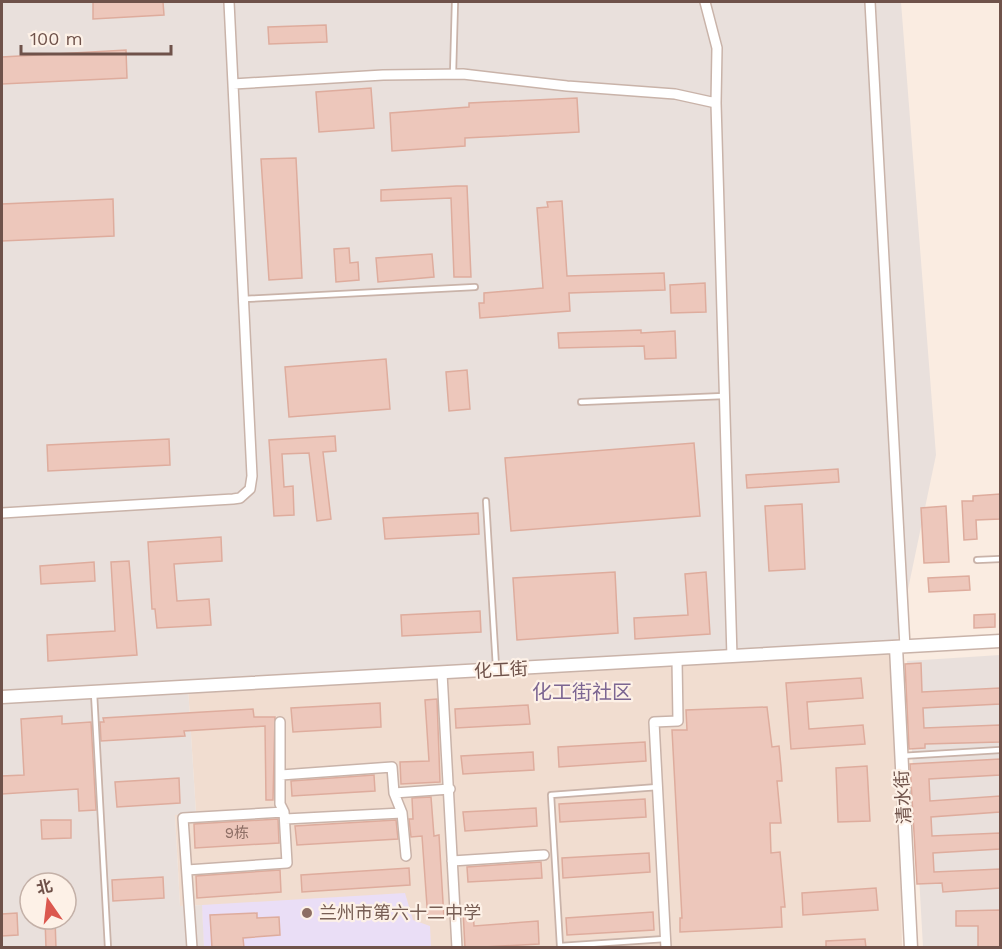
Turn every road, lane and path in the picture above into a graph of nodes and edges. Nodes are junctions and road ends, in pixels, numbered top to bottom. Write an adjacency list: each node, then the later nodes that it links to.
1 (229, 2): 6 (street)
2 (455, 2): 5 (lane)
3 (705, 2): 7 (street)
4 (870, 2): 17 (street)
5 (453, 74): 6 (street); 7 (street)
6 (233, 84): 9 (street)
7 (716, 103): 10 (street)
8 (474, 287): 9 (lane)
9 (244, 299): 13 (street)
10 (724, 396): 11 (lane); 18 (street)
11 (581, 402)
12 (486, 501): 20 (lane)
13 (2, 513)
14 (1000, 559): 15 (lane)
15 (977, 560)
16 (1000, 641): 17 (street, 化工街)
17 (900, 647): 18 (street, 化工街); 26 (street, 清水街)
18 (732, 657): 19 (street, 化工街)
19 (677, 660): 20 (street, 化工街); 28 (street)
20 (496, 670): 21 (street, 化工街)
21 (442, 673): 22 (street, 化工街); 29 (street)
22 (94, 692): 23 (street, 化工街); 38 (lane)
23 (2, 697)
24 (280, 722): 27 (street)
25 (1000, 750): 26 (lane)
26 (901, 756): 41 (street, 清水街)
27 (281, 775): 30 (street); 32 (street)
28 (658, 787): 37 (street); 37 (lane)
29 (450, 789): 30 (street); 35 (street)
30 (394, 793): 31 (street)
31 (402, 813): 32 (street); 34 (street)
32 (284, 816): 36 (street); 36 (street)
33 (544, 855): 35 (street)
34 (406, 856)
35 (452, 861): 40 (street)
36 (187, 870): 39 (street)
37 (666, 943)
38 (108, 948)
39 (192, 948)
40 (457, 948)
41 (911, 948)

